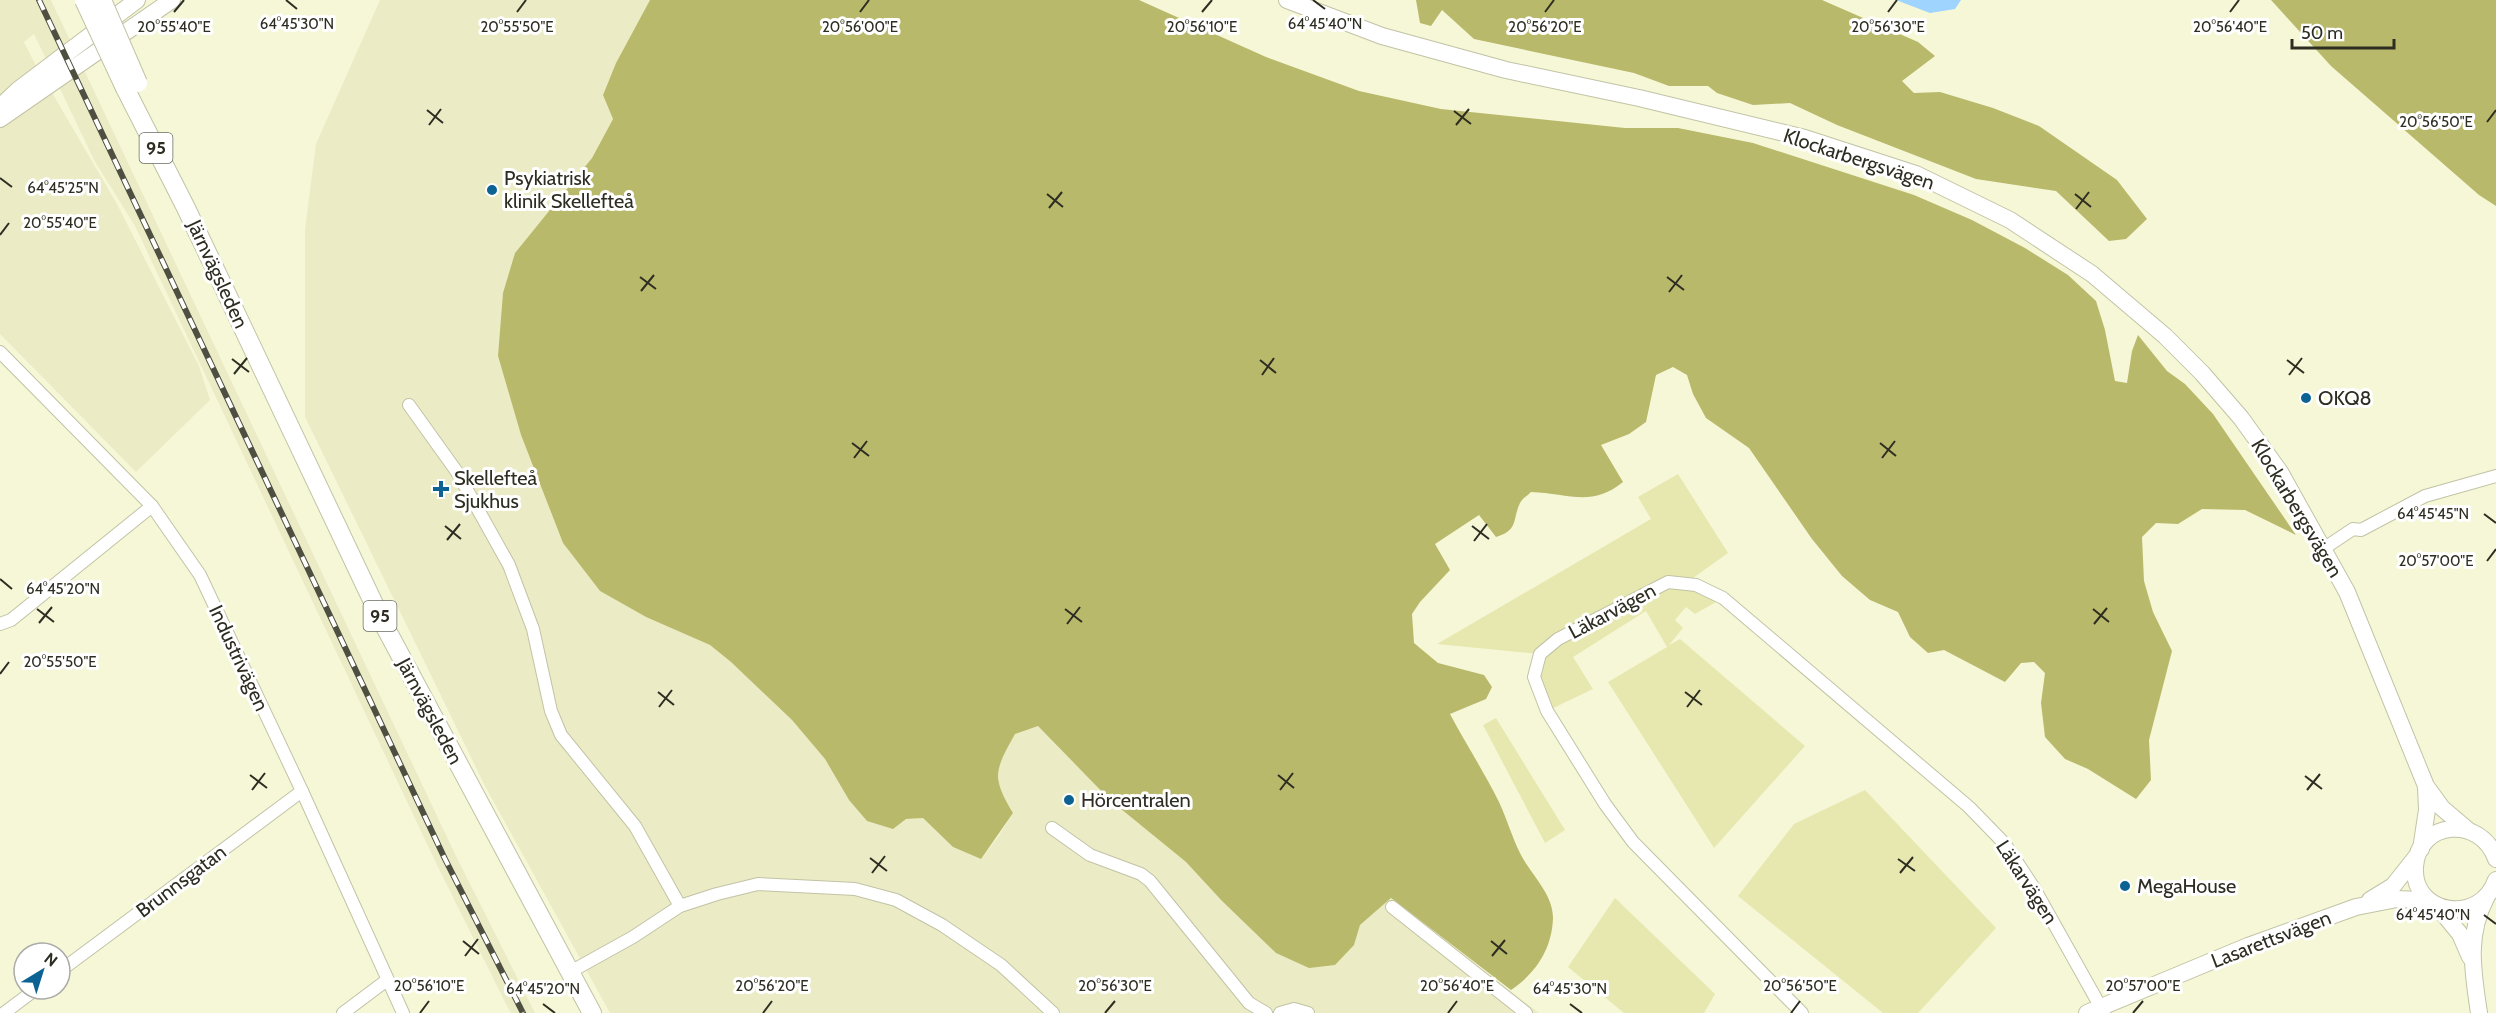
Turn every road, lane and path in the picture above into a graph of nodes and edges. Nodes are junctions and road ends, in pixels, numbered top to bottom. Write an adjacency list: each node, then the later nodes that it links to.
1 (84, 0): 6 (main road, Järnvägsleden / 95, bridge)
2 (102, 0): 6 (main road, Järnvägsleden / 95, bridge)
3 (137, 0): 7 (main road)
4 (172, 0): 8 (main road)
5 (1287, 0): 13 (main road, Klockarbergsvägen)
6 (131, 85): 29 (main road, Järnvägsleden / 95)
7 (0, 107)
8 (0, 119)
9 (0, 352): 12 (street, Industrivägen)
10 (409, 405): 24 (street)
11 (2496, 476): 13 (street)
12 (152, 506): 14 (street); 16 (street, Industrivägen)
13 (2323, 549): 15 (main road, Klockarbergsvägen)
14 (0, 624)
15 (2426, 786): 18 (main road, Klockarbergsvägen); 19 (main road, Klockarbergsvägen)
16 (302, 792): 28 (street, Brunnsgatan); 30 (street, Industrivägen)
17 (1052, 828): 38 (street)
18 (2468, 830): 19 (main road, Lasarettsvägen); 20 (main road, Klockarbergsvägen)
19 (2420, 851): 23 (main road, Klockarbergsvägen); 26 (main road, Lasarettsvägen)
20 (2496, 859)
21 (2496, 880): 22 (main road)
22 (2487, 897): 23 (main road, Lasarettsvägen); 27 (main road)
23 (2435, 904): 26 (main road, Lasarettsvägen); 27 (main road, Klockarbergsvägen)
24 (680, 906): 29 (street); 37 (street)
25 (1392, 907): 41 (street)
26 (2356, 907): 32 (main road, Lasarettsvägen)
27 (2471, 959): 43 (main road)
28 (72, 962)
29 (570, 972): 36 (main road, Järnvägsleden / 95)
30 (387, 980): 34 (street); 35 (street, Industrivägen)
31 (20, 1001): 33 (street)
32 (2098, 1011): 42 (street, Läkarvägen)
33 (4, 1013)
34 (343, 1013)
35 (403, 1013)
36 (592, 1013)
37 (1053, 1013)
38 (1266, 1013)
39 (1280, 1013): 40 (street)
40 (1308, 1013)
41 (1526, 1013)
42 (1802, 1013)
43 (2479, 1013)

